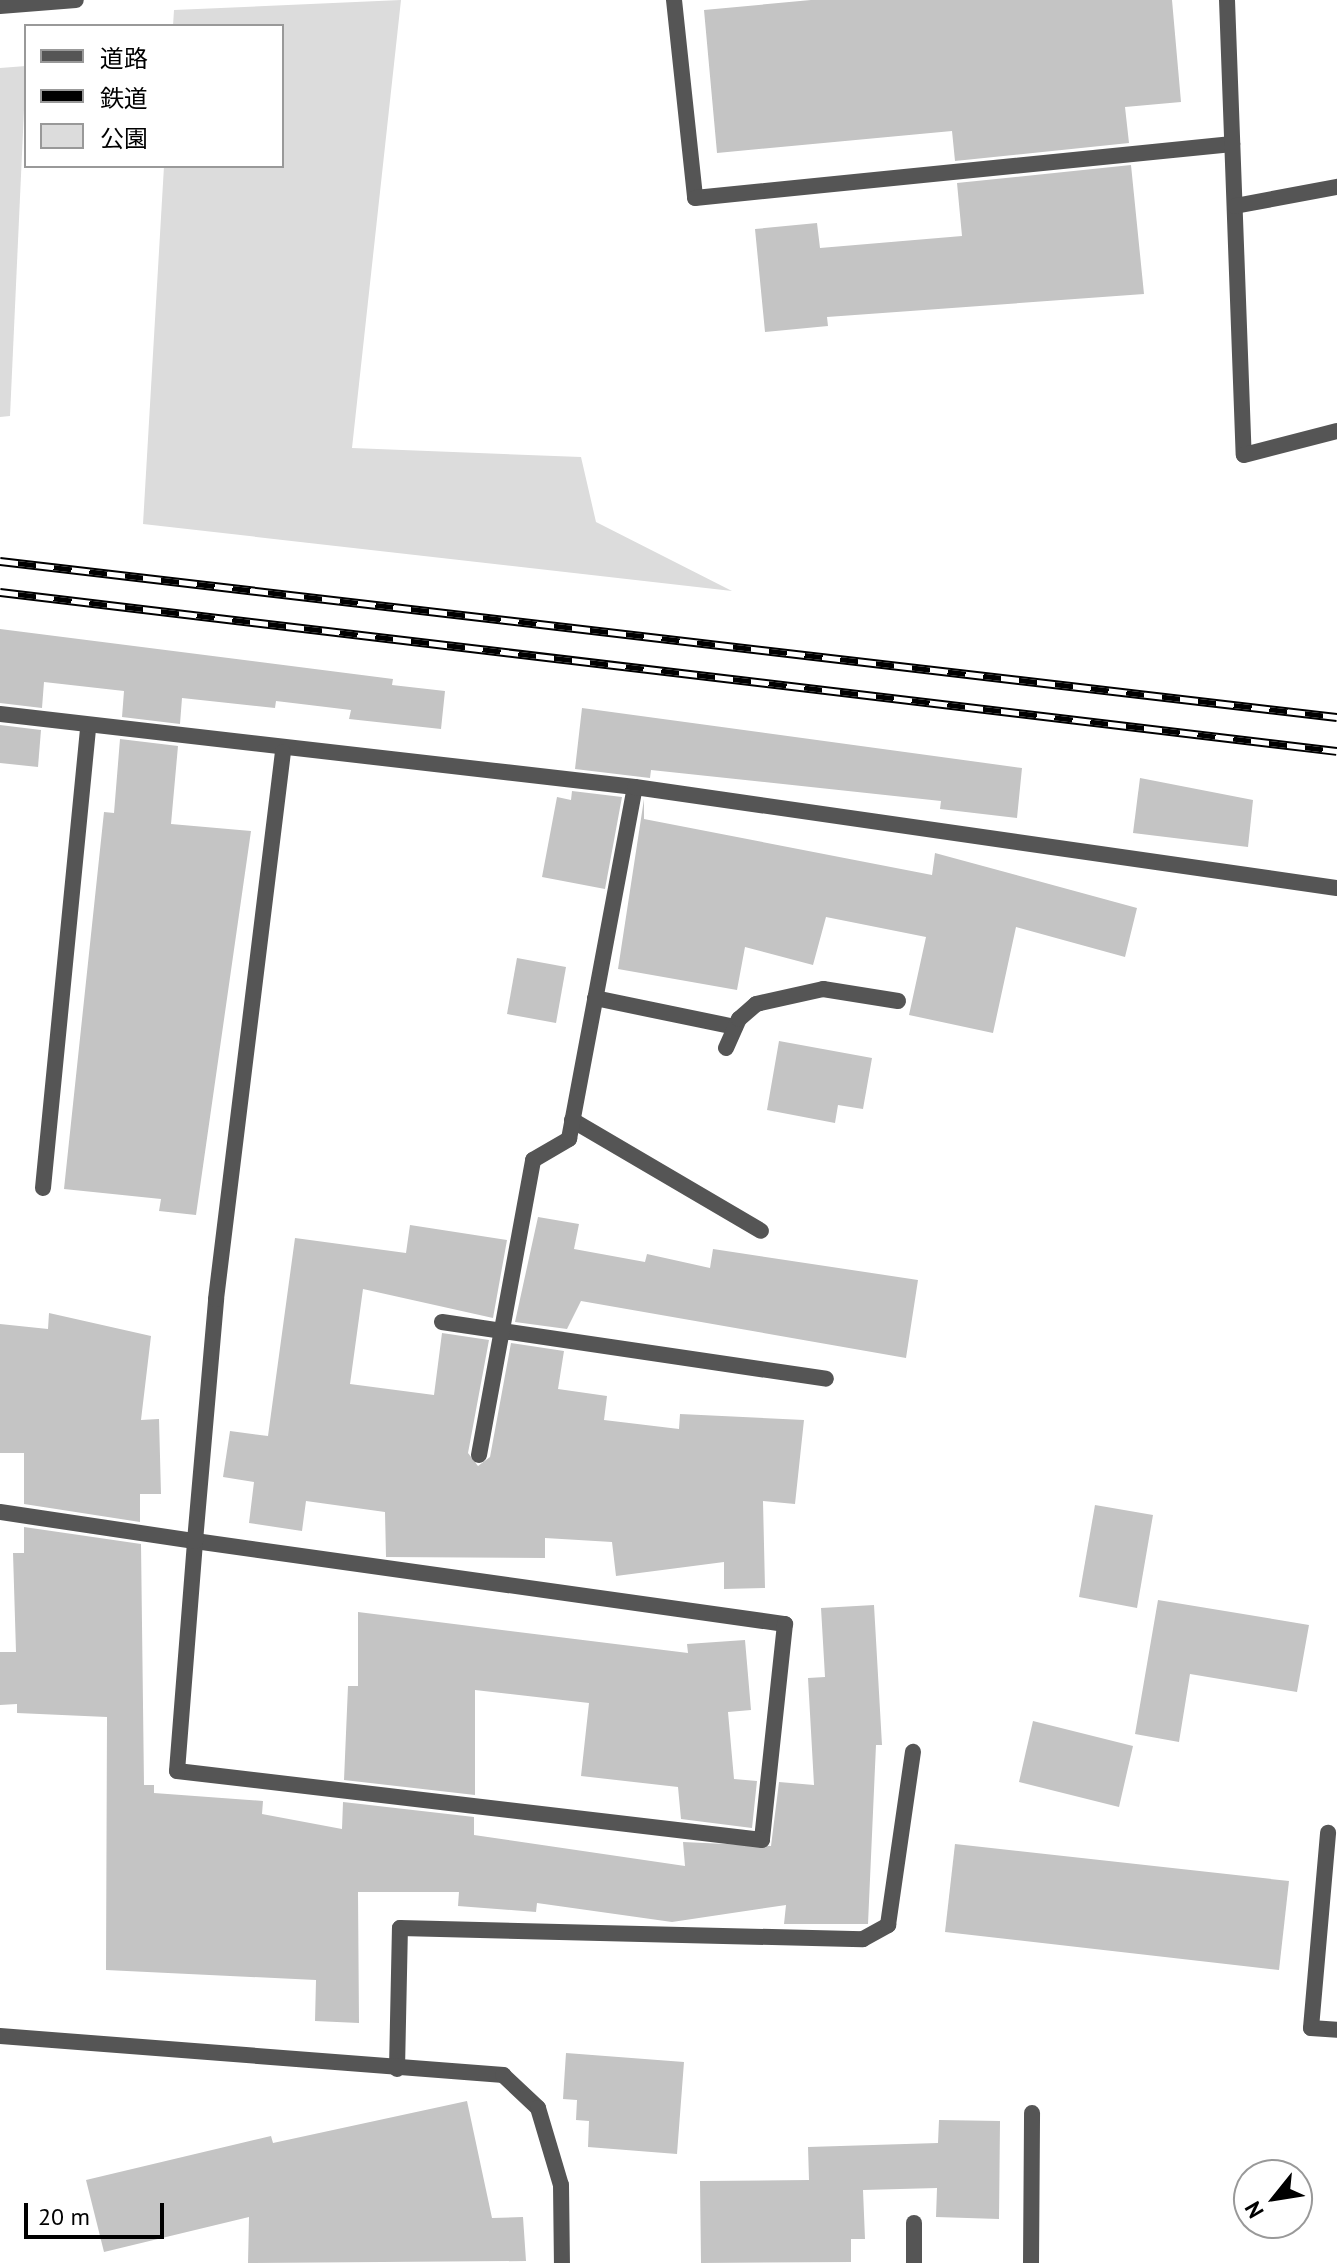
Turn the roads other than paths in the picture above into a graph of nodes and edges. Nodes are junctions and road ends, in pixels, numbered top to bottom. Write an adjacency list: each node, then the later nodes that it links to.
1 (76, 0): 4 (street)
2 (674, 0): 5 (street)
3 (1227, 0): 5 (street)
4 (0, 6)
5 (1232, 144): 7 (street)
6 (1337, 187): 7 (street)
7 (1235, 206): 8 (street)
8 (1337, 431)
9 (0, 714): 10 (street)
10 (88, 726): 11 (street); 19 (street)
11 (283, 752): 12 (street); 26 (street)
12 (635, 787): 13 (street); 14 (street)
13 (1337, 888)
14 (595, 998): 16 (street); 18 (street)
15 (898, 1001): 16 (street)
16 (735, 1027): 17 (street)
17 (726, 1048)
18 (572, 1120): 20 (street); 22 (street)
19 (43, 1188)
20 (761, 1231)
21 (442, 1322): 22 (street)
22 (502, 1332): 23 (street); 24 (street)
23 (826, 1379)
24 (479, 1455)
25 (0, 1512): 26 (street)
26 (195, 1541): 26 (street)
27 (913, 1752): 31 (street)
28 (1328, 1833): 29 (street)
29 (1337, 2030)
30 (0, 2036): 31 (street)
31 (397, 2069): 34 (street)
32 (1032, 2113): 36 (street)
33 (914, 2223): 35 (street)
34 (562, 2263)
35 (914, 2263)
36 (1031, 2263)

